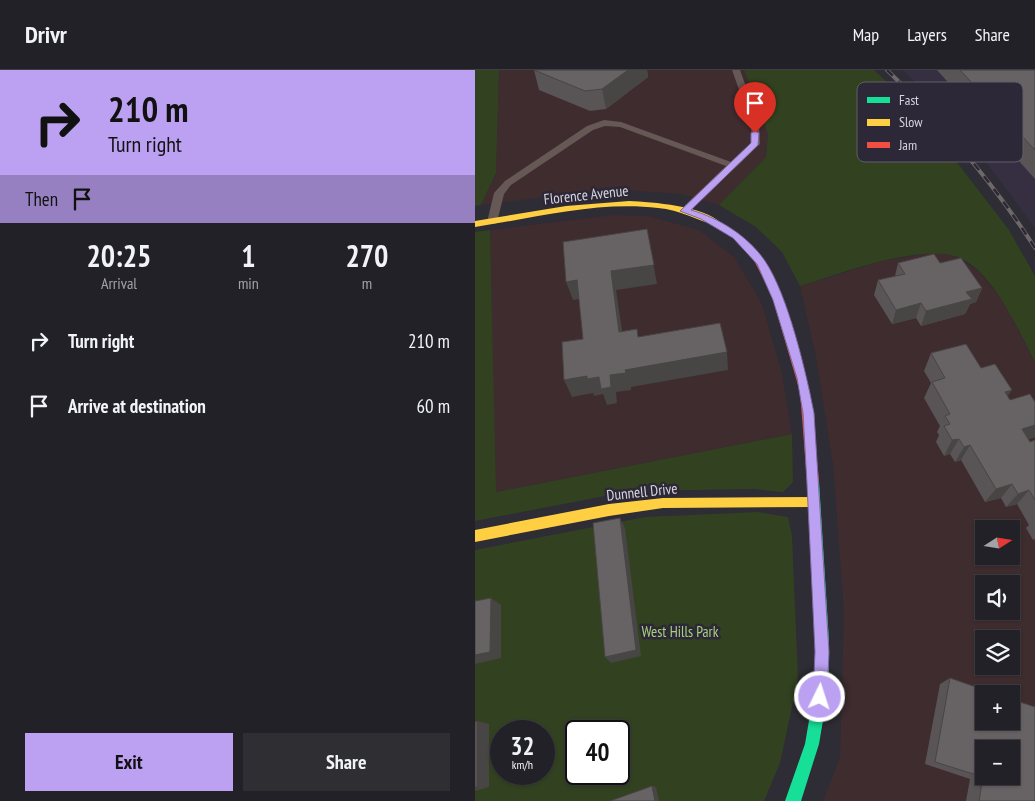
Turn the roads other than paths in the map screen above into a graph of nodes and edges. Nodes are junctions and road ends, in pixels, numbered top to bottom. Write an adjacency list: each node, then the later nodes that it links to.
1 (736, 70): 2 (lane)
2 (733, 166): 3 (lane); 4 (lane)
3 (684, 211): 4 (street, Florence Avenue); 6 (street, Florence Avenue)
4 (491, 222): 5 (street, Florence Avenue)
5 (475, 224)
6 (814, 502): 7 (street, Dunnell Drive); 8 (street, Florence Avenue)
7 (475, 536)
8 (793, 801)

